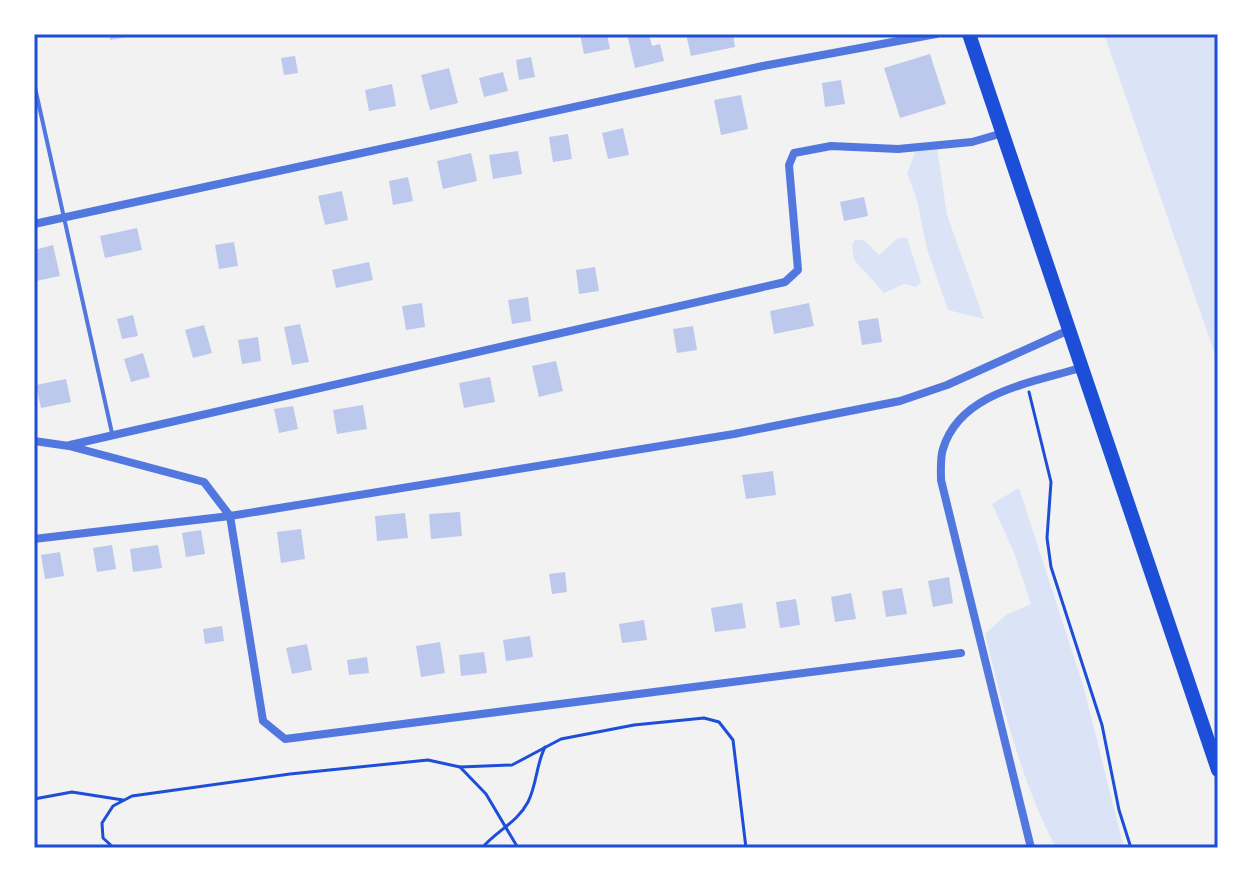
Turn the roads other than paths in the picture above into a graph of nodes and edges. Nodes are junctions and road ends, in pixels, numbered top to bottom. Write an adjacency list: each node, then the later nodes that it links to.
1 (936, 34): 5 (street)
2 (969, 34): 4 (main road)
3 (34, 83): 5 (lane)
4 (1003, 133): 7 (main road); 9 (street)
5 (66, 218): 6 (street); 9 (lane)
6 (34, 224)
7 (1069, 330): 8 (main road); 12 (street)
8 (1080, 368): 15 (main road); 16 (street)
9 (112, 433): 11 (street)
10 (34, 441): 11 (street)
11 (69, 446): 12 (street)
12 (230, 516): 13 (street); 14 (street)
13 (34, 539)
14 (961, 653)
15 (1218, 770)
16 (1031, 848)

